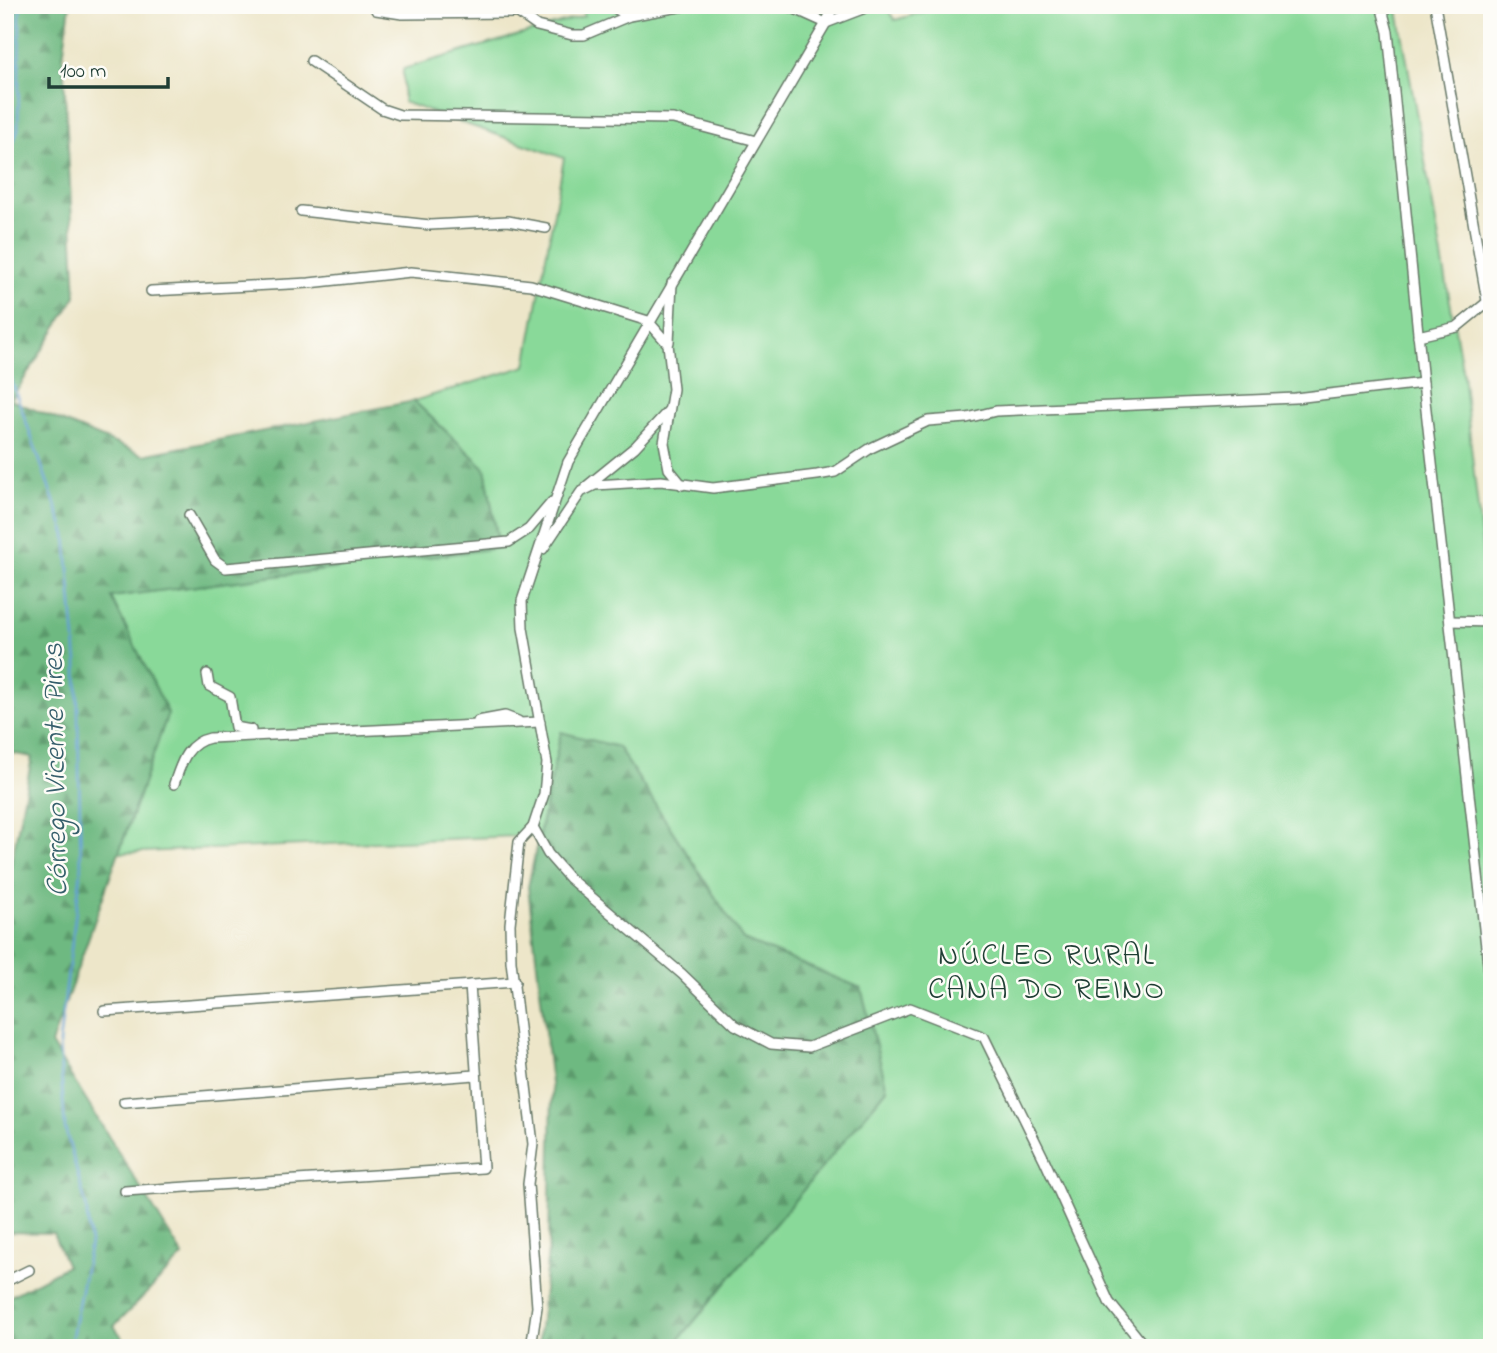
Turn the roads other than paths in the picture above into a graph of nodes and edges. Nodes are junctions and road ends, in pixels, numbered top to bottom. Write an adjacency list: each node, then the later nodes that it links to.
1 (507, 5): 10 (street)
2 (609, 5): 11 (street)
3 (690, 5): 11 (street)
4 (786, 5): 12 (street)
5 (834, 5): 12 (street)
6 (873, 5): 12 (street)
7 (1381, 5): 21 (street)
8 (1435, 5): 19 (street)
9 (376, 10): 10 (street)
10 (514, 13): 11 (street)
11 (629, 16)
12 (826, 23): 14 (street)
13 (311, 61): 14 (street)
14 (756, 141): 17 (street)
15 (301, 211): 16 (street)
16 (547, 228)
17 (673, 281): 20 (street); 22 (street)
18 (151, 291): 20 (street)
19 (1490, 301): 21 (street)
20 (649, 321): 22 (street); 27 (street)
21 (1418, 336): 23 (street)
22 (668, 344): 24 (street)
23 (1423, 383): 25 (street); 30 (street)
24 (669, 410): 25 (street); 26 (street)
25 (682, 485): 26 (street)
26 (581, 492): 29 (street)
27 (554, 501): 28 (street); 29 (street)
28 (189, 515)
29 (540, 554): 33 (street)
30 (1450, 621): 31 (street); 39 (street)
31 (1492, 622)
32 (206, 674): 34 (street)
33 (540, 722): 34 (street); 36 (street)
34 (519, 723): 35 (street)
35 (174, 784)
36 (533, 827): 37 (street); 47 (street)
37 (515, 982): 38 (street); 46 (street)
38 (470, 985): 40 (street); 41 (street)
39 (1492, 1000)
40 (104, 1011)
41 (475, 1075): 42 (street); 43 (street)
42 (124, 1102)
43 (125, 1191)
44 (29, 1270): 45 (street)
45 (5, 1282)
46 (531, 1348)
47 (1146, 1348)

